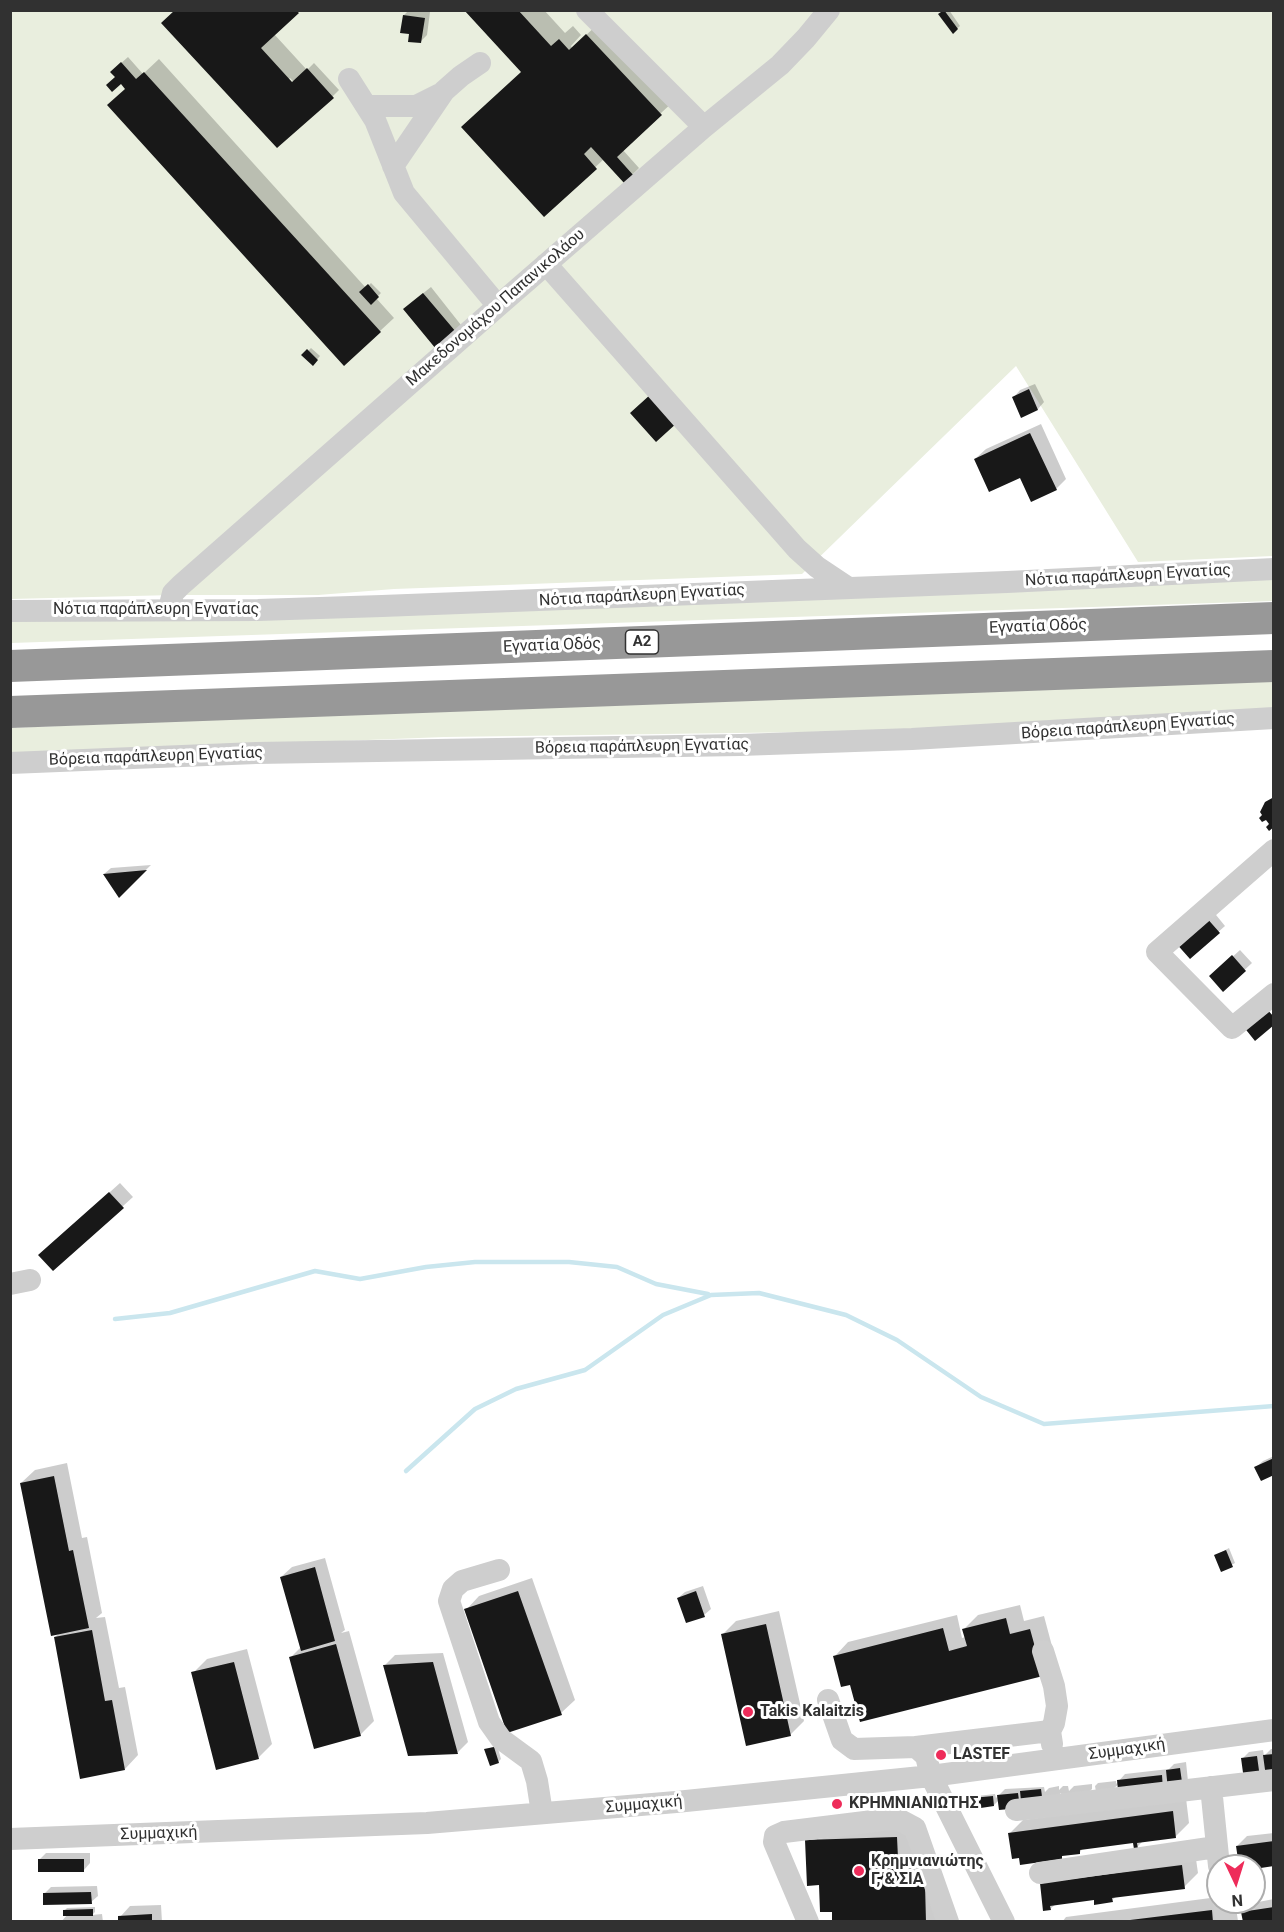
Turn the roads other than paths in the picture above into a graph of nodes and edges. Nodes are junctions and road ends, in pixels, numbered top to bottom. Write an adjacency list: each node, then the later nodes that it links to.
1 (587, 10): 7 (street)
2 (829, 10): 7 (street, Μακεδονομάχου Παπανικολάου)
3 (480, 63): 5 (street)
4 (348, 79): 6 (street)
5 (444, 91): 6 (street); 8 (street)
6 (366, 106): 8 (street)
7 (704, 127): 9 (street, Μακεδονομάχου Παπανικολάου)
8 (393, 166): 10 (street)
9 (546, 264): 10 (street, Μακεδονομάχου Παπανικολάου); 12 (street)
10 (498, 306): 13 (street, Μακεδονομάχου Παπανικολάου)
11 (1274, 569): 12 (street, Νότια παράπλευρη Εγνατίας)
12 (847, 587): 13 (street, Νότια παράπλευρη Εγνατίας)
13 (169, 609): 14 (street, Νότια παράπλευρη Εγνατίας)
14 (10, 611)
15 (1274, 618): 16 (highway, Εγνατία Οδός / Α2)
16 (10, 666)
17 (1274, 666): 18 (highway)
18 (10, 712)
19 (1274, 718): 20 (street, Βόρεια παράπλευρη Εγνατίας)
20 (10, 763)
21 (1274, 850): 22 (street)
22 (1274, 994)
23 (500, 1570): 35 (street)
24 (1043, 1650): 27 (street)
25 (828, 1700): 28 (street)
26 (1274, 1730): 29 (street, Συμμαχική)
27 (1050, 1731): 28 (street); 29 (street)
28 (916, 1747): 30 (street)
29 (1057, 1760): 30 (street, Συμμαχική)
30 (931, 1776): 32 (street, Συμμαχική); 43 (street)
31 (1274, 1779): 33 (street)
32 (866, 1784): 35 (street, Συμμαχική); 36 (street)
33 (1210, 1787): 34 (street); 38 (street)
34 (1016, 1810)
35 (542, 1813): 37 (street, Συμμαχική)
36 (874, 1821): 41 (street); 42 (street)
37 (10, 1839)
38 (1218, 1854)
39 (1206, 1857): 40 (street)
40 (1040, 1873)
41 (808, 1922)
42 (948, 1922)
43 (1004, 1922)

